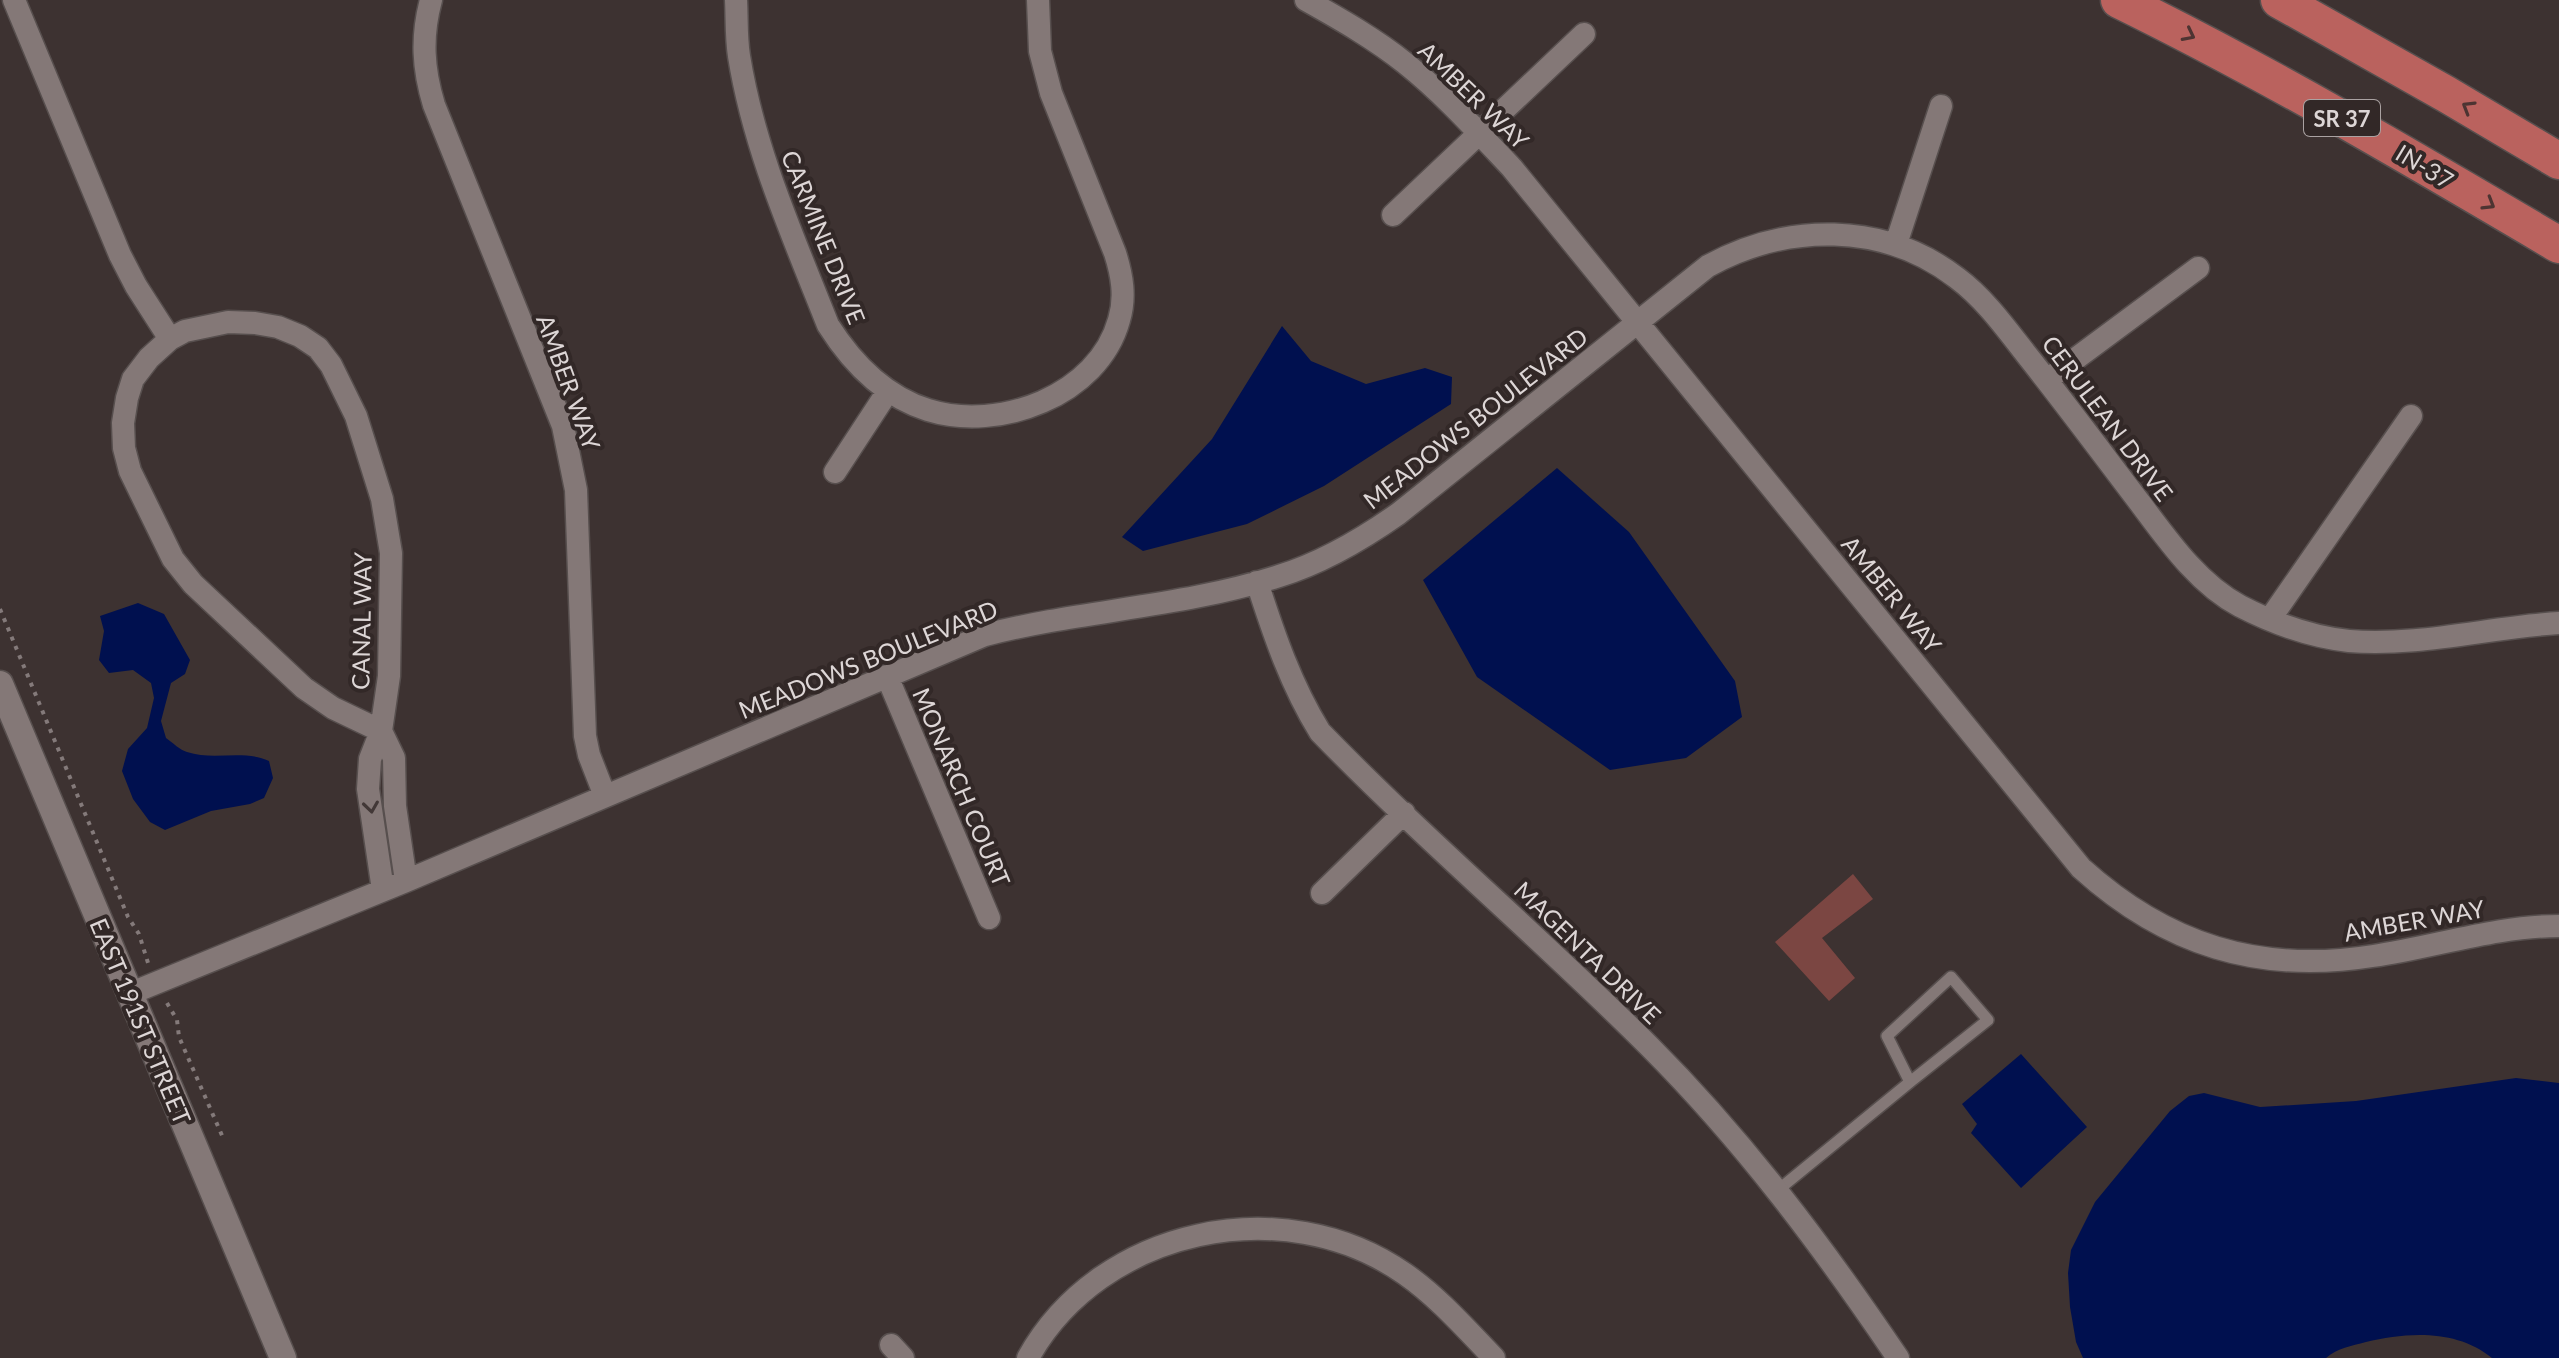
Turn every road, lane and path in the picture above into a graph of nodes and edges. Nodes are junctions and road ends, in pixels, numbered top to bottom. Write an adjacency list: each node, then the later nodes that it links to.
1 (14, 0): 17 (street)
2 (431, 0): 29 (street, AMBER WAY)
3 (736, 0): 19 (street, CARMINE DRIVE)
4 (1038, 0): 19 (street, CARMINE DRIVE)
5 (1306, 0): 10 (street, AMBER WAY)
6 (2119, 0): 14 (highway, IN-37 / SR 37, one-way to 14)
7 (2279, 0): 11 (highway, one-way to 7)
8 (1584, 34): 10 (street)
9 (1941, 106): 13 (street)
10 (1479, 134): 12 (street); 16 (street, AMBER WAY)
11 (2559, 161)
12 (1393, 215)
13 (1896, 244): 16 (street, CERULEAN DRIVE); 18 (street, CERULEAN DRIVE)
14 (2559, 245)
15 (2198, 268): 18 (street)
16 (1639, 322): 22 (street, MEADOWS BOULEVARD); 35 (street, AMBER WAY)
17 (170, 339): 28 (street, CANAL WAY); 28 (street, CANAL WAY)
18 (2047, 380): 24 (street, CERULEAN DRIVE)
19 (888, 391): 21 (street)
20 (2411, 416): 24 (street)
21 (835, 472)
22 (1257, 582): 26 (street, MEADOWS BOULEVARD); 30 (street, MAGENTA DRIVE)
23 (0, 609): 36 (path)
24 (2270, 619): 25 (street, CERULEAN DRIVE)
25 (2559, 623)
26 (887, 676): 29 (street, MEADOWS BOULEVARD); 34 (street, MONARCH COURT)
27 (0, 684): 37 (street, EAST 191ST STREET)
28 (381, 731): 31 (street, CANAL WAY); 32 (street, CANAL WAY, one-way to 32)
29 (605, 796): 31 (street, MEADOWS BOULEVARD)
30 (1404, 813): 33 (street); 40 (street, MAGENTA DRIVE)
31 (406, 881): 32 (street, MEADOWS BOULEVARD)
32 (383, 890): 36 (street, MEADOWS BOULEVARD)
33 (1322, 893)
34 (989, 918)
35 (2559, 926)
36 (155, 983): 37 (street, MEADOWS BOULEVARD); 39 (path)
37 (129, 994): 41 (street, EAST 191ST STREET)
38 (1910, 1082): 38 (lane); 40 (lane)
39 (224, 1140)
40 (1778, 1190): 44 (street, MAGENTA DRIVE)
41 (283, 1358)
42 (1028, 1358): 43 (street)
43 (1494, 1358)
44 (1898, 1358)

